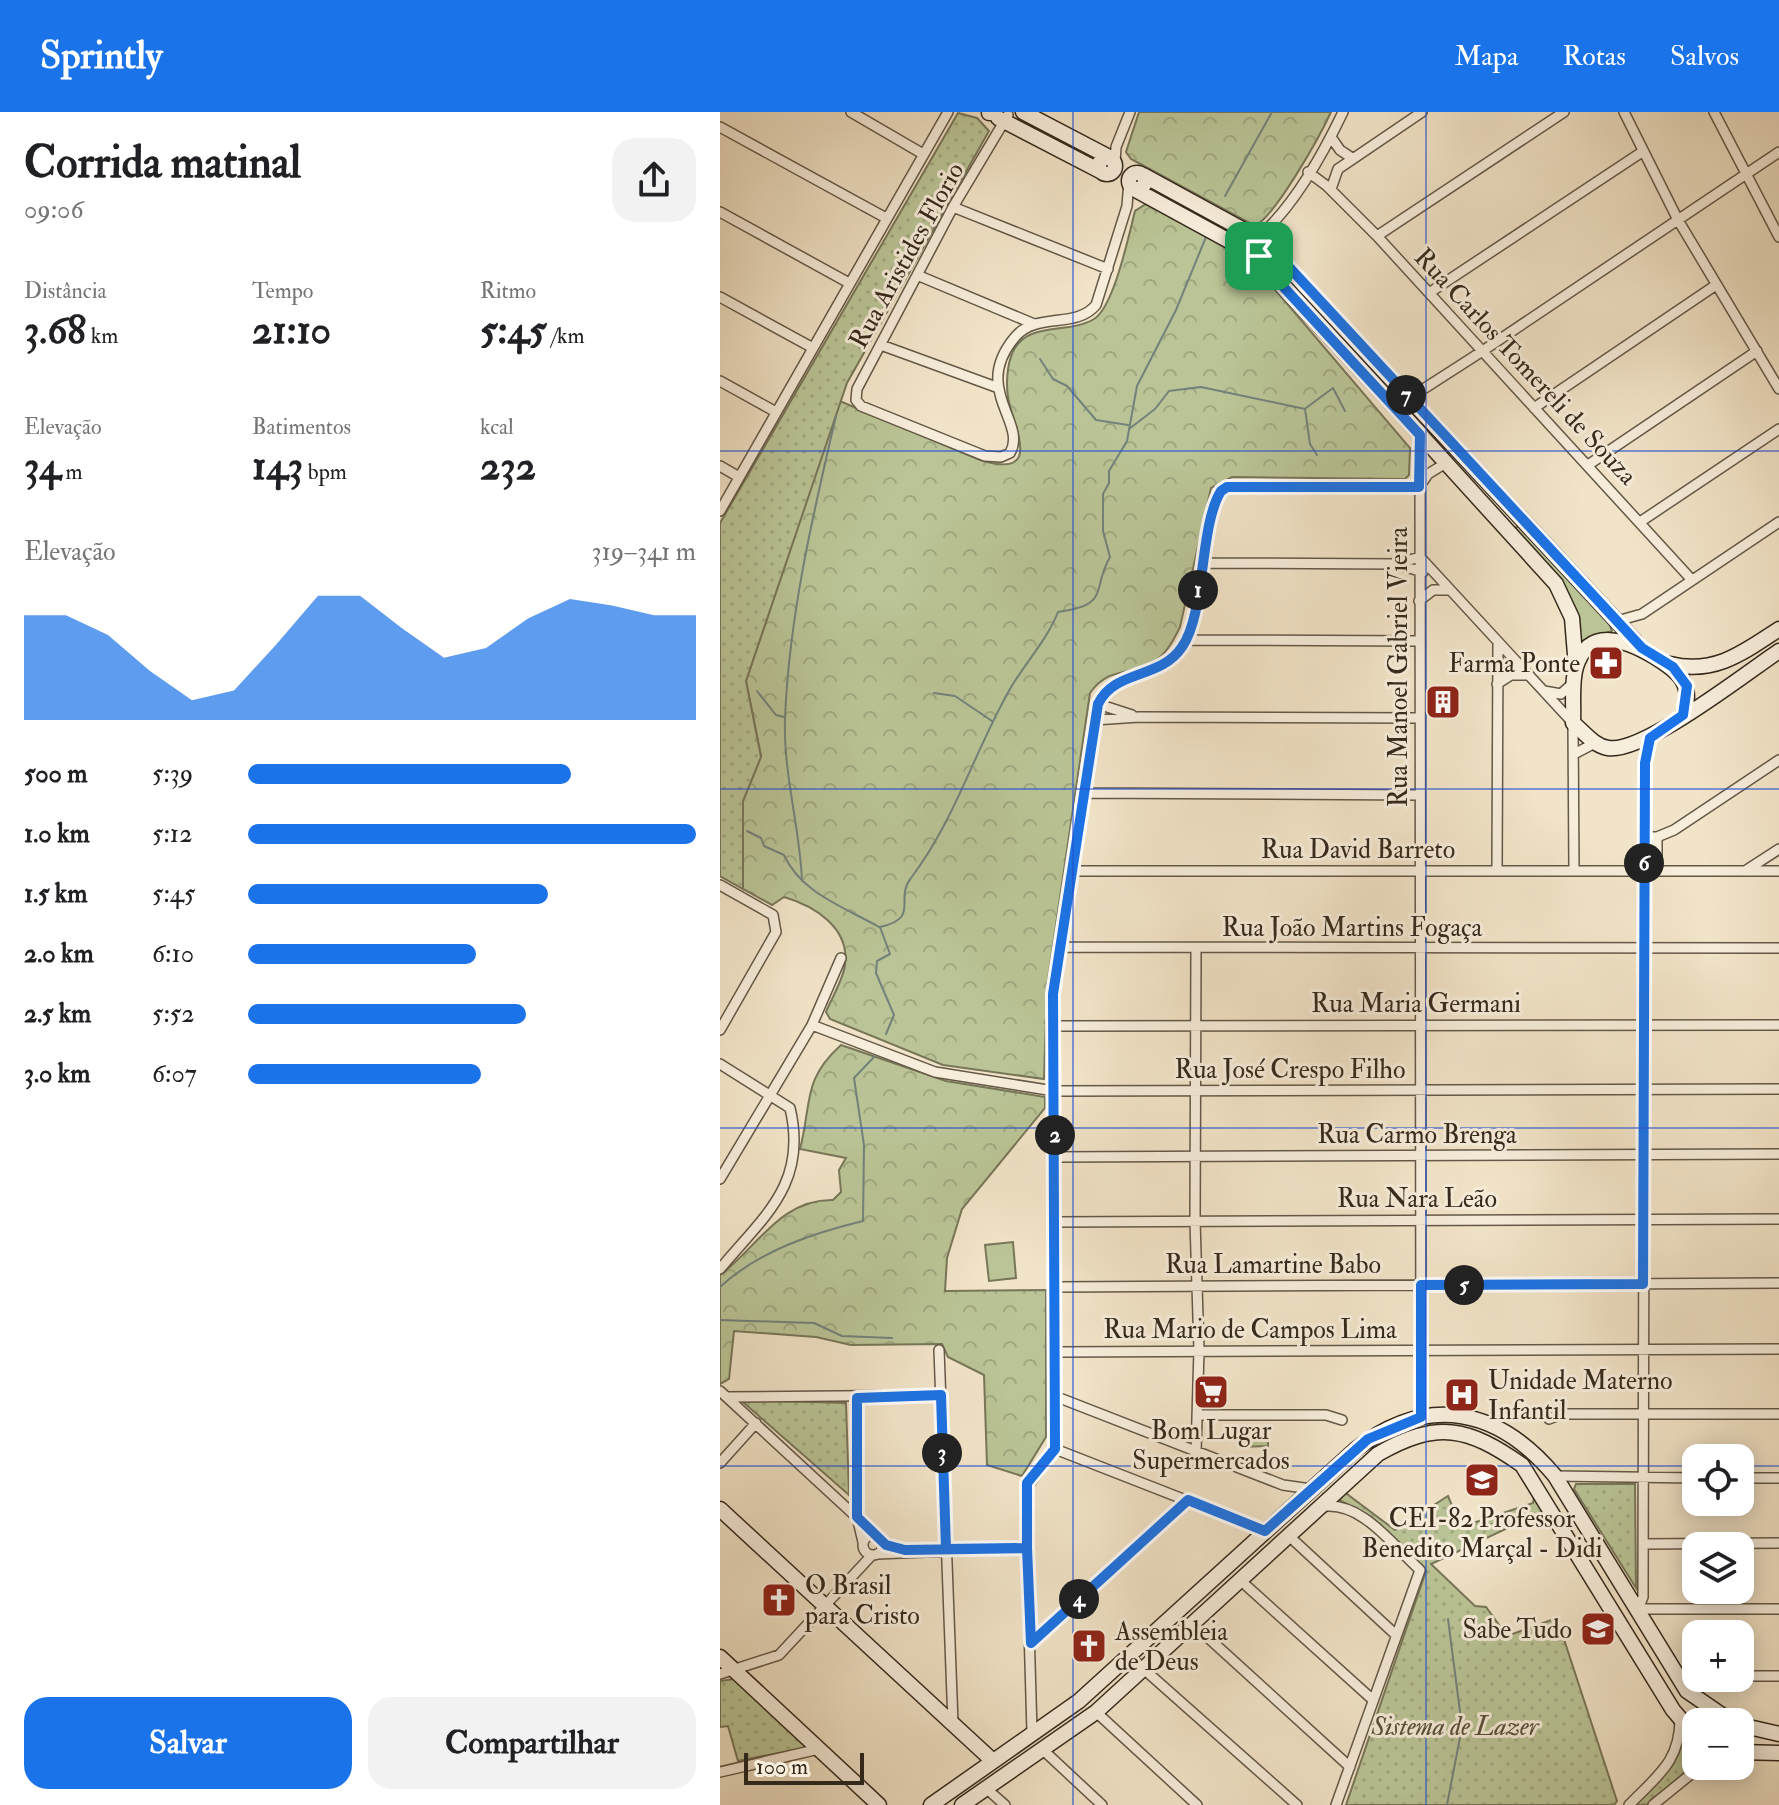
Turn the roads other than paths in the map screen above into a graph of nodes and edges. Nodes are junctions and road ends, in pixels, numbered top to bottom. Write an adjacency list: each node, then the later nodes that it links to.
1 (851, 112): 14 (street)
2 (1130, 112): 16 (street)
3 (1343, 112): 11 (street)
4 (1422, 112): 15 (street)
5 (1564, 112): 26 (street)
6 (1624, 112): 12 (street)
7 (1714, 112): 18 (street)
8 (948, 113): 14 (street)
9 (1001, 118): 16 (main road); 22 (street, Rua Aristides Florio)
10 (720, 127): 24 (street)
11 (1331, 137): 15 (street); 17 (street)
12 (1642, 152): 25 (street); 33 (street)
13 (1779, 152): 18 (street)
14 (923, 154): 24 (street)
15 (1352, 158): 21 (street)
16 (1110, 161): 19 (main road)
17 (1308, 172): 20 (street); 21 (street, Rua Carlos Tomereli de Souza)
18 (1744, 175): 25 (street); 27 (street)
19 (1136, 184): 28 (main road); 29 (street)
20 (1300, 185): 21 (street); 28 (street)
21 (1329, 188): 26 (street, Rua Carlos Tomereli de Souza)
22 (953, 207): 29 (street); 30 (street, Rua Aristides Florio)
23 (720, 212): 31 (street)
24 (886, 218): 31 (street)
25 (1678, 220): 32 (street); 39 (street)
26 (1377, 236): 33 (street, Rua Carlos Tomereli de Souza)
27 (1779, 237)
28 (1261, 243): 43 (main road)
29 (1108, 269): 35 (street)
30 (917, 275): 35 (street); 36 (street, Rua Aristides Florio)
31 (849, 283): 37 (street)
32 (1716, 285): 38 (street); 44 (street)
33 (1429, 293): 39 (street, Rua Carlos Tomereli de Souza)
34 (720, 297): 37 (street)
35 (1034, 324): 41 (street)
36 (881, 345): 41 (street); 41 (street, Rua Aristides Florio)
37 (813, 348): 45 (street)
38 (1757, 351): 42 (street); 50 (street)
39 (1481, 352): 43 (street); 44 (street, Rua Carlos Tomereli de Souza)
40 (720, 381): 45 (street)
41 (996, 387)
42 (1779, 389)
43 (1405, 401): 47 (main road); 48 (main road)
44 (1534, 408): 50 (street, Rua Carlos Tomereli de Souza)
45 (776, 412): 52 (street)
46 (1779, 429): 55 (street)
47 (1420, 435): 49 (main road); 53 (street, Rua Manoel Gabriel Vieira)
48 (1453, 445): 49 (main road); 65 (main road)
49 (1446, 463): 53 (street); 74 (main road)
50 (1588, 465): 55 (street, Rua Carlos Tomereli de Souza)
51 (720, 466): 52 (street)
52 (739, 477): 54 (street)
53 (1419, 487): 57 (street, Rua Manoel Gabriel Vieira); 58 (street)
54 (720, 511)
55 (1640, 522): 61 (street, Rua Carlos Tomereli de Souza)
56 (1779, 522): 61 (street)
57 (1420, 557): 59 (street); 60 (street, Rua Manoel Gabriel Vieira); 62 (street)
58 (1204, 563): 59 (street); 68 (street)
59 (1395, 564): 60 (street)
60 (1420, 570): 62 (street); 63 (street, Rua Manoel Gabriel Vieira)
61 (1691, 579): 64 (street)
62 (1447, 590): 63 (street); 70 (street)
63 (1419, 601): 69 (street, Rua Manoel Gabriel Vieira)
64 (1642, 614): 65 (street); 67 (street)
65 (1617, 621): 67 (main road)
66 (1779, 629): 73 (main road)
67 (1629, 635): 71 (main road)
68 (1187, 640): 69 (street); 78 (street)
69 (1420, 641): 81 (street, Rua Manoel Gabriel Vieira)
70 (1498, 642): 75 (street); 76 (street)
71 (1642, 648): 73 (main road); 74 (main road)
72 (1779, 651): 79 (main road)
73 (1669, 664): 79 (main road)
74 (1576, 668): 77 (street); 83 (main road)
75 (1526, 675): 76 (street); 77 (street)
76 (1497, 684): 97 (street)
77 (1541, 690): 83 (street)
78 (1098, 704): 80 (street); 82 (street)
79 (1683, 715): 84 (main road)
80 (1139, 717): 81 (street); 82 (street)
81 (1420, 718): 91 (street, Rua Manoel Gabriel Vieira)
82 (1094, 720): 90 (street)
83 (1573, 723): 85 (main road); 87 (street)
84 (1650, 738): 86 (main road); 89 (street)
85 (1595, 743): 86 (main road); 87 (street)
86 (1629, 747): 89 (street)
87 (1574, 754): 98 (street)
88 (1779, 760): 93 (street)
89 (1645, 763): 92 (street)
90 (1083, 793): 91 (street); 95 (street)
91 (1420, 795): 96 (street, Rua Manoel Gabriel Vieira)
92 (1644, 837): 93 (street); 99 (street)
93 (1657, 837): 100 (street)
94 (1779, 850): 101 (street); 102 (street)
95 (1072, 871): 96 (street, Rua David Barreto); 104 (street)
96 (1420, 871): 97 (street, Rua David Barreto); 105 (street, Rua Manoel Gabriel Vieira)
97 (1497, 871): 98 (street, Rua David Barreto)
98 (1574, 871): 99 (street, Rua David Barreto)
99 (1644, 871): 100 (street, Rua David Barreto); 108 (street)
100 (1657, 871): 101 (street, Rua David Barreto)
101 (1744, 871): 102 (street, Rua David Barreto)
102 (1774, 871)
103 (720, 885): 116 (street)
104 (1061, 947): 107 (street, Rua João Martins Fogaça); 115 (street)
105 (1419, 948): 107 (street, Rua João Martins Fogaça); 108 (street, Rua João Martins Fogaça); 112 (street, Rua Manoel Gabriel Vieira)
106 (1779, 948): 108 (street, Rua João Martins Fogaça)
107 (1196, 949): 111 (street)
108 (1643, 949): 113 (street)
109 (841, 958): 110 (street)
110 (812, 1025): 121 (street, Rua José Crespo Filho); 123 (street)
111 (1195, 1025): 112 (street, Rua Maria Germani); 115 (street, Rua Maria Germani); 122 (street)
112 (1419, 1025): 113 (street, Rua Maria Germani); 120 (street, Rua Manoel Gabriel Vieira)
113 (1643, 1025): 114 (street, Rua Maria Germani); 118 (street)
114 (1779, 1025)
115 (1053, 1026): 121 (street)
116 (720, 1030)
117 (720, 1064): 123 (street)
118 (1643, 1089): 119 (street, Rua José Crespo Filho); 120 (street, Rua José Crespo Filho); 125 (street)
119 (1779, 1089)
120 (1419, 1090): 122 (street, Rua José Crespo Filho); 127 (street, Rua Manoel Gabriel Vieira)
121 (1054, 1091): 122 (street, Rua José Crespo Filho); 128 (street)
122 (1195, 1091): 126 (street)
123 (771, 1093): 129 (street); 135 (street)
124 (1779, 1154): 125 (street, Rua Carmo Brenga)
125 (1643, 1155): 127 (street, Rua Carmo Brenga); 130 (street)
126 (1195, 1156): 127 (street, Rua Carmo Brenga); 128 (street, Rua Carmo Brenga); 133 (street)
127 (1420, 1156): 132 (street, Rua Manoel Gabriel Vieira)
128 (1055, 1157): 134 (street)
129 (720, 1179)
130 (1643, 1219): 131 (street, Rua Nara Leão); 132 (street, Rua Nara Leão); 137 (street)
131 (1779, 1219)
132 (1420, 1220): 133 (street, Rua Nara Leão); 138 (street, Rua Manoel Gabriel Vieira)
133 (1195, 1221): 134 (street, Rua Nara Leão); 139 (street)
134 (1055, 1222): 140 (street)
135 (720, 1269)
136 (1779, 1283): 137 (street, Rua Lamartine Babo)
137 (1643, 1284): 138 (street, Rua Lamartine Babo); 145 (street)
138 (1421, 1285): 139 (street, Rua Lamartine Babo); 144 (street, Rua Manoel Gabriel Vieira)
139 (1196, 1286): 140 (street, Rua Lamartine Babo); 143 (street)
140 (1055, 1287): 146 (street)
141 (1779, 1349): 145 (street, Rua Mario de Campos Lima)
142 (939, 1350): 148 (street)
143 (1199, 1350): 144 (street, Rua Mario de Campos Lima); 146 (street, Rua Mario de Campos Lima); 153 (street)
144 (1421, 1350): 145 (street, Rua Mario de Campos Lima); 154 (street, Rua Manoel Gabriel Vieira)
145 (1643, 1350): 151 (street)
146 (1056, 1352): 149 (street)
147 (724, 1394): 150 (street); 157 (street)
148 (941, 1395): 150 (street); 180 (street)
149 (1057, 1397): 159 (street); 160 (street)
150 (857, 1398): 172 (street)
151 (1643, 1414): 152 (street); 155 (street); 163 (street)
152 (1779, 1414)
153 (1198, 1415): 156 (street); 160 (street)
154 (1421, 1417): 158 (main road); 162 (main road); 168 (main road)
155 (1549, 1419)
156 (1342, 1420)
157 (756, 1423): 161 (street); 172 (street)
158 (1403, 1440): 168 (main road); 204 (main road)
159 (1055, 1449): 170 (street); 179 (street)
160 (1196, 1452): 168 (street)
161 (720, 1463)
162 (1555, 1476): 167 (street); 169 (main road)
163 (1643, 1478): 164 (street); 167 (street); 178 (street)
164 (1682, 1478)
165 (1754, 1478): 166 (street)
166 (1779, 1478)
167 (1578, 1479): 169 (street)
168 (1303, 1498): 173 (main road); 174 (main road); 188 (street)
169 (1569, 1499): 185 (main road)
170 (1188, 1500): 173 (street); 189 (street)
171 (720, 1509): 184 (main road)
172 (857, 1517): 175 (street); 176 (street)
173 (1265, 1531): 190 (main road)
174 (1289, 1536): 183 (main road); 188 (street)
175 (879, 1538): 176 (street); 181 (street); 182 (street)
176 (863, 1542): 182 (street)
177 (1779, 1543): 178 (street)
178 (1643, 1544): 185 (street)
179 (1027, 1548): 180 (street); 189 (street)
180 (946, 1549): 181 (street); 198 (street)
181 (905, 1550): 182 (street)
182 (875, 1554): 184 (street)
183 (1240, 1580): 187 (main road); 199 (street)
184 (824, 1605): 193 (street); 201 (main road)
185 (1638, 1609): 186 (street); 196 (main road)
186 (1779, 1609)
187 (1193, 1624): 192 (main road); 216 (street)
188 (1396, 1635): 199 (street)
189 (1031, 1643): 209 (street)
190 (1129, 1656): 192 (street); 209 (main road)
191 (720, 1657): 193 (main road)
192 (1143, 1669): 203 (main road); 227 (street)
193 (728, 1673): 211 (main road)
194 (1754, 1676): 195 (street)
195 (1779, 1676)
196 (1678, 1677): 197 (street); 200 (main road)
197 (1682, 1677)
198 (950, 1693): 201 (street); 206 (street)
199 (1373, 1700): 216 (street)
200 (1697, 1701): 202 (main road); 204 (main road)
201 (930, 1703): 206 (main road)
202 (1709, 1708)
203 (1096, 1712): 207 (main road); 226 (street)
204 (1680, 1719): 205 (main road); 229 (street)
205 (1682, 1721)
206 (953, 1723): 215 (main road)
207 (1073, 1728): 209 (main road); 212 (main road)
208 (1754, 1729): 210 (main road)
209 (1032, 1732): 215 (main road)
210 (1779, 1734)
211 (819, 1749): 217 (street); 220 (main road)
212 (1042, 1749): 219 (main road); 225 (street)
213 (1754, 1753): 214 (main road)
214 (1779, 1753)
215 (994, 1758): 221 (main road); 222 (main road)
216 (1350, 1767): 228 (street)
217 (720, 1772)
218 (1684, 1780): 230 (street)
219 (988, 1790): 223 (main road); 224 (street)
220 (879, 1805)
221 (931, 1805)
222 (955, 1805)
223 (962, 1805)
224 (1005, 1805)
225 (1102, 1805)
226 (1197, 1805)
227 (1297, 1805)
228 (1336, 1805)
229 (1629, 1805)
230 (1653, 1805)

